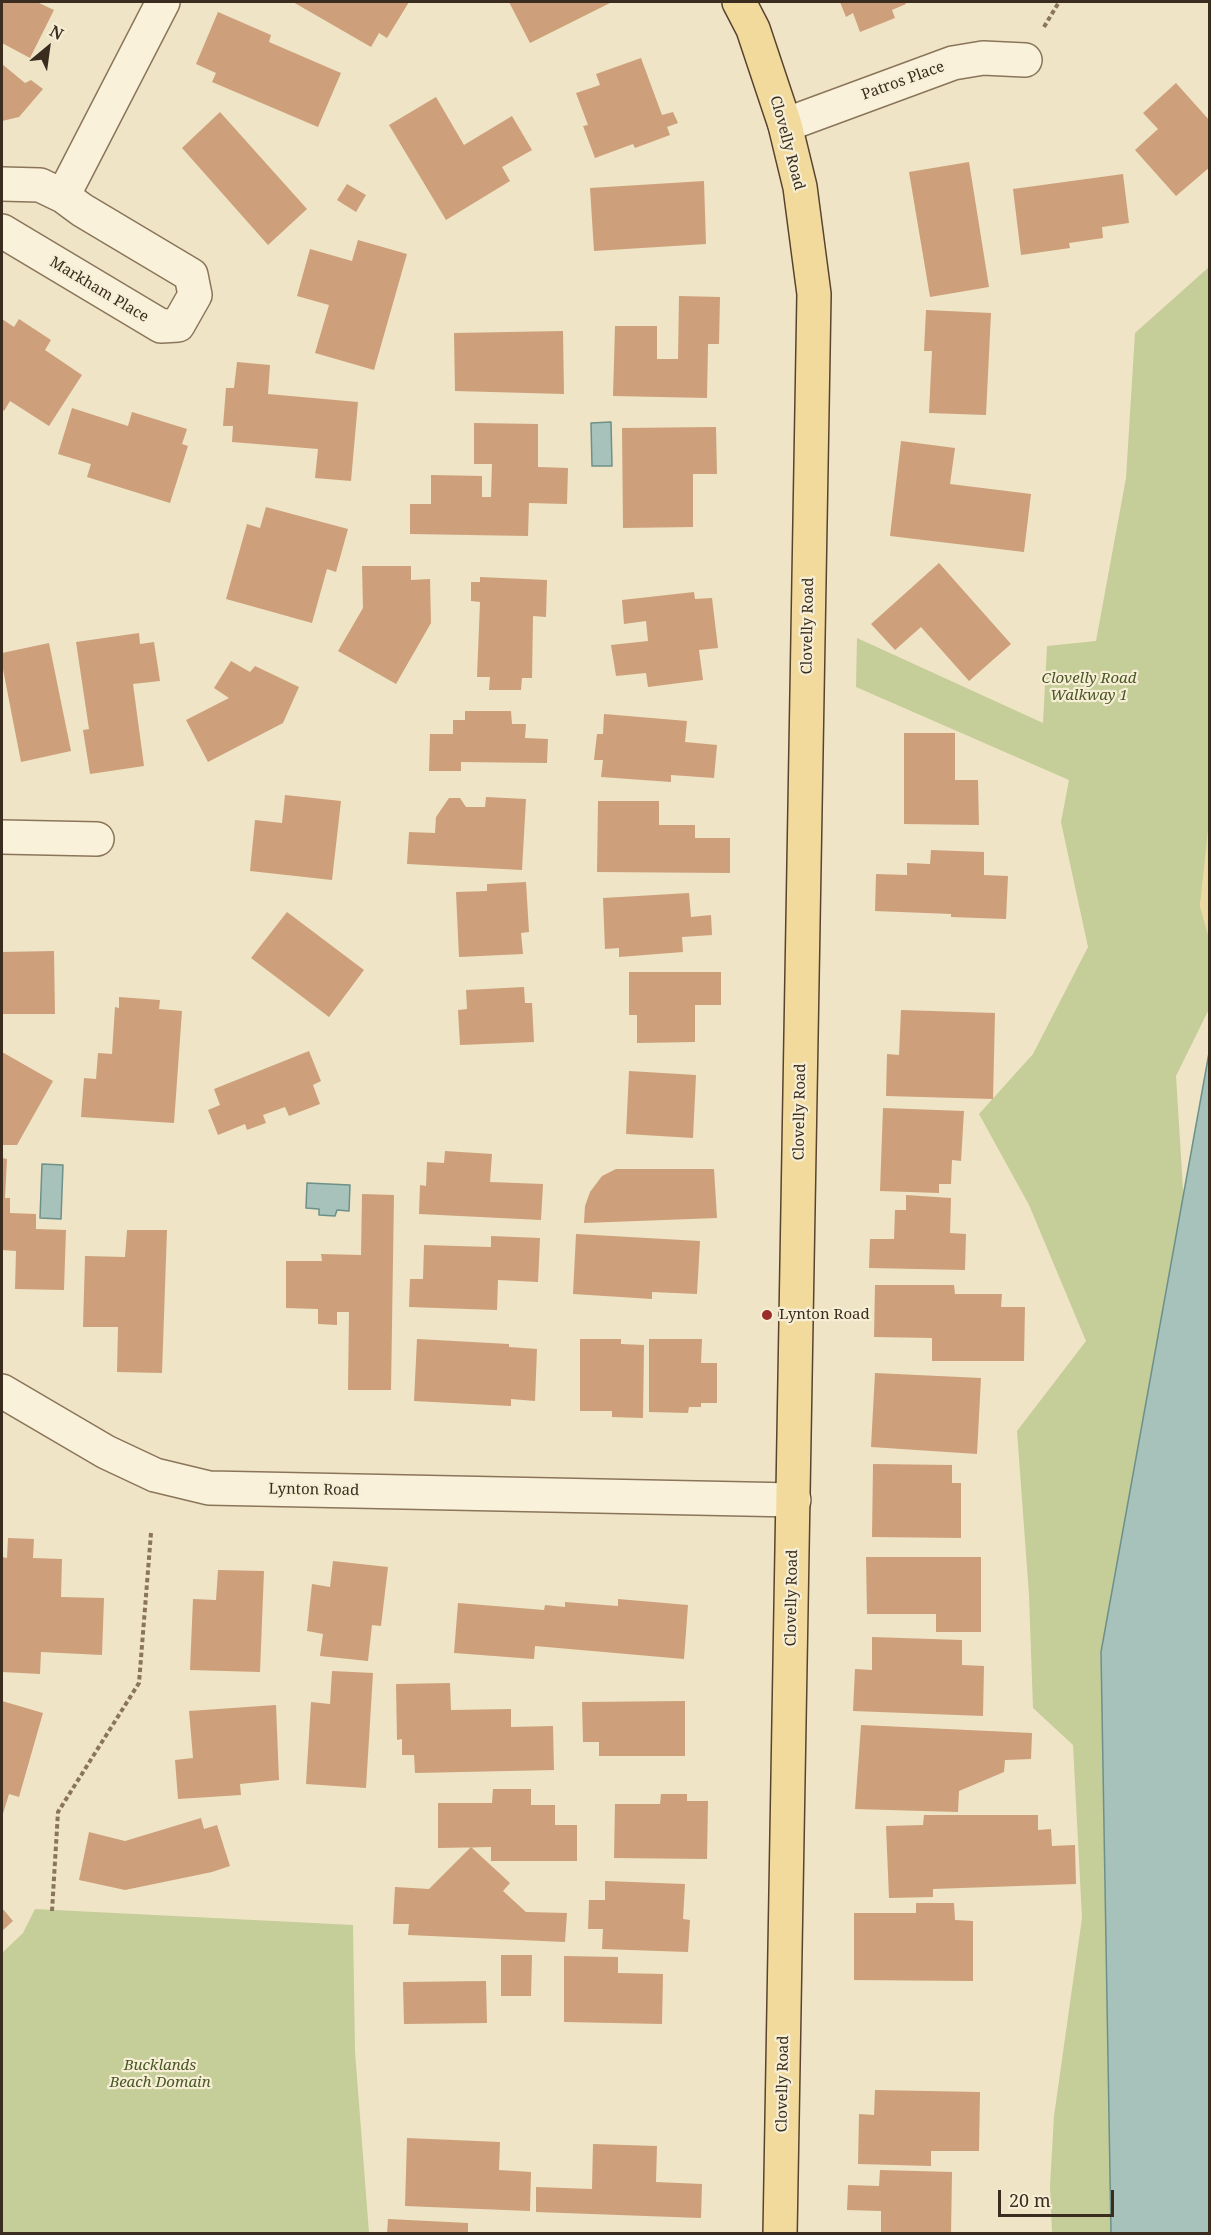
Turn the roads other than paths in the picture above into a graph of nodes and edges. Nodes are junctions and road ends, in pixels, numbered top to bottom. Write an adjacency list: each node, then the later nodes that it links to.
1 (163, 2): 6 (street)
2 (739, 2): 4 (main road, Clovelly Road)
3 (1025, 60): 4 (street, Patros Place)
4 (784, 125): 11 (main road, Clovelly Road)
5 (2, 184): 6 (street, Markham Place)
6 (63, 196): 7 (street, Markham Place)
7 (2, 231)
8 (2, 837): 9 (street)
9 (97, 839)
10 (2, 1391): 11 (street, Lynton Road)
11 (794, 1500): 12 (main road, Clovelly Road)
12 (780, 2234)

